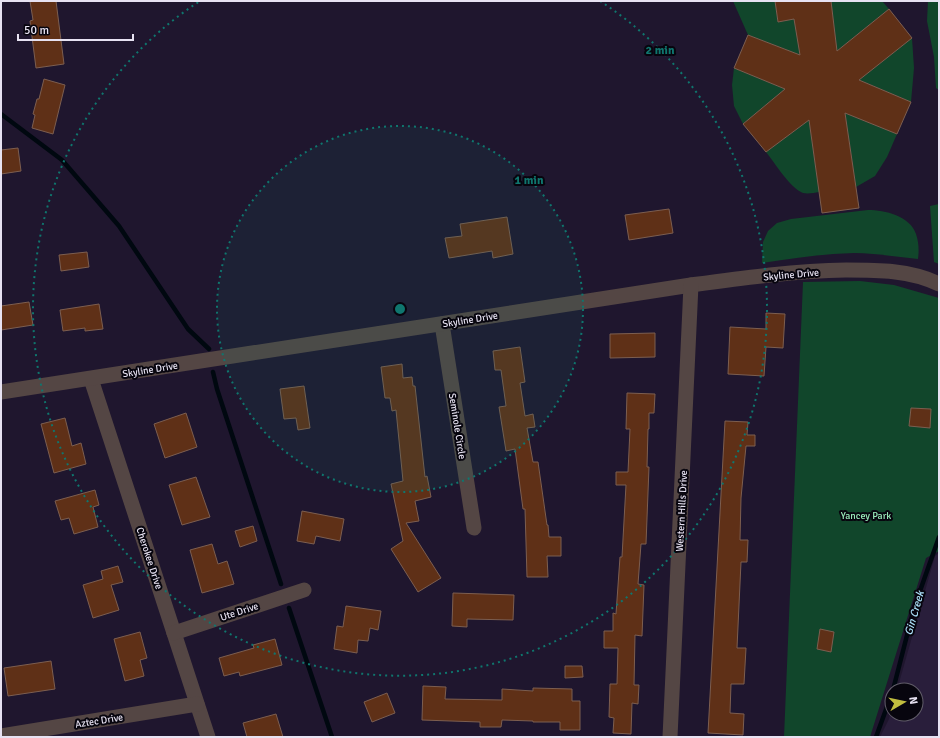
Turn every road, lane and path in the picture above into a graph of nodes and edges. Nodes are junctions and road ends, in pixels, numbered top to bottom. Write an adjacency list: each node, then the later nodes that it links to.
1 (939, 284): 2 (street, Skyline Drive)
2 (691, 285): 3 (street, Skyline Drive); 12 (street, Western Hills Drive)
3 (442, 324): 4 (street, Skyline Drive); 6 (street, Seminole Circle)
4 (91, 379): 5 (street, Skyline Drive); 8 (street, Cherokee Drive)
5 (1, 392)
6 (474, 528)
7 (304, 590): 8 (street, Ute Drive)
8 (174, 633): 9 (street, Cherokee Drive)
9 (197, 704): 10 (street, Aztec Drive); 11 (street, Cherokee Drive)
10 (1, 736)
11 (208, 737)
12 (670, 737)

